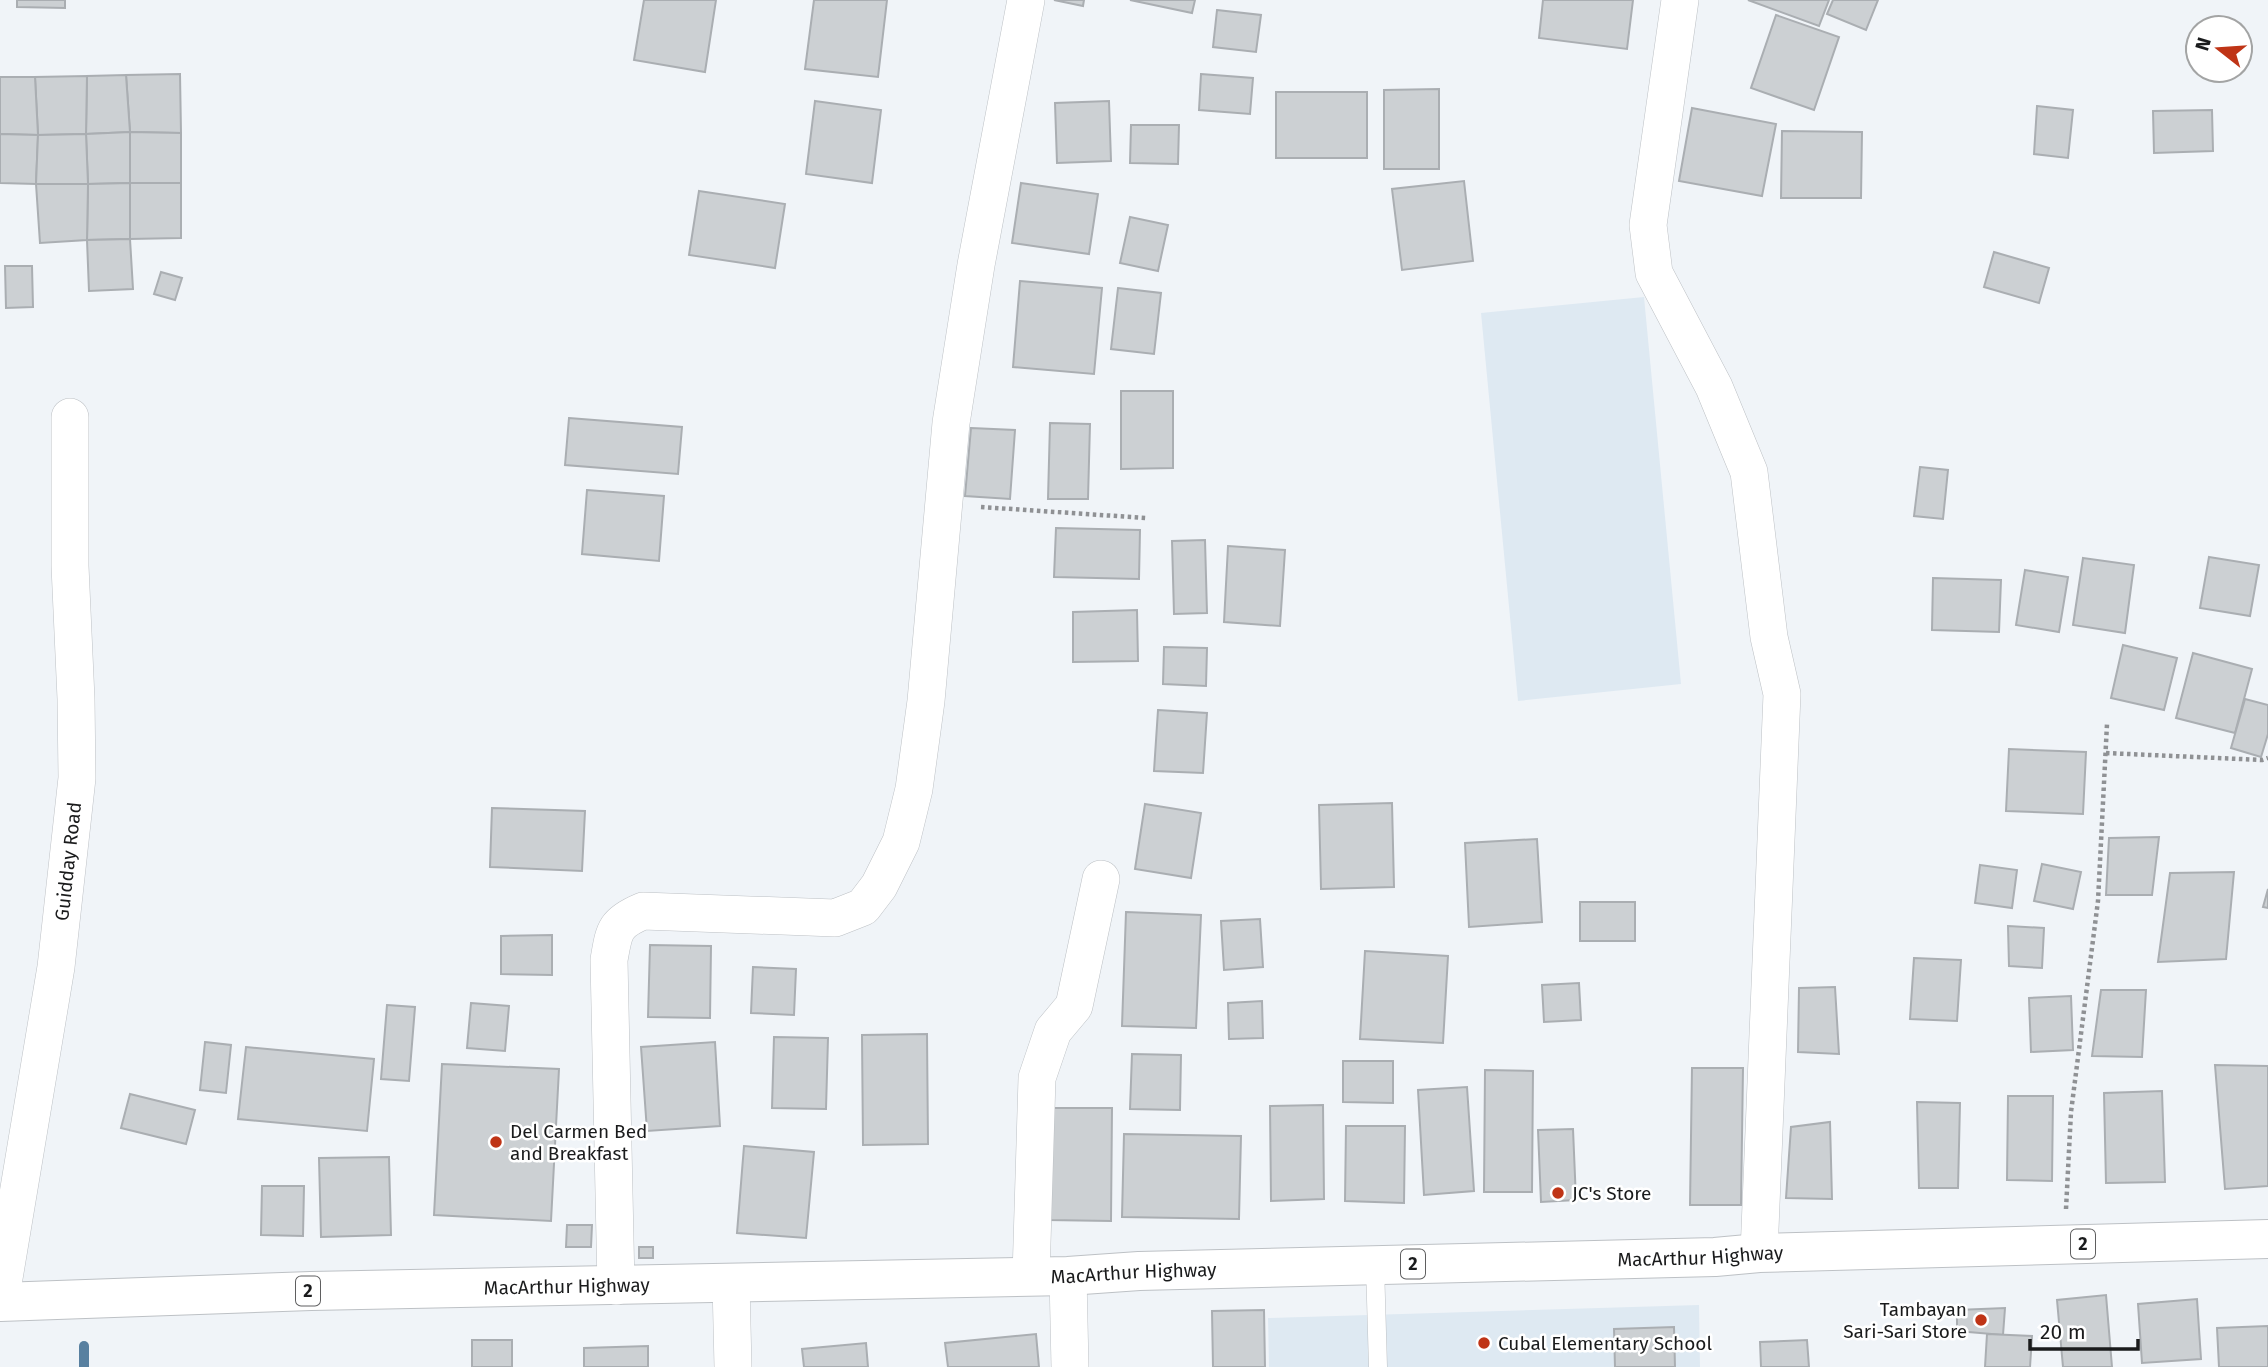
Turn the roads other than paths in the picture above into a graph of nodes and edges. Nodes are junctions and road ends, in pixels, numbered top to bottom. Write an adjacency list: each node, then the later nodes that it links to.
1 (1026, 0): 10 (street)
2 (1680, 0): 6 (street)
3 (70, 417): 11 (street, Guidday Road)
4 (1101, 879): 8 (street)
5 (2268, 1239): 6 (highway, MacArthur Highway / 2)
6 (1759, 1253): 7 (highway, MacArthur Highway / 2)
7 (1375, 1265): 8 (highway, MacArthur Highway / 2); 14 (lane)
8 (1049, 1276): 9 (highway, MacArthur Highway / 2); 13 (street)
9 (731, 1283): 10 (highway, MacArthur Highway / 2); 12 (street)
10 (616, 1286): 11 (highway, MacArthur Highway / 2)
11 (0, 1302)
12 (733, 1367)
13 (1070, 1367)
14 (1378, 1367)

